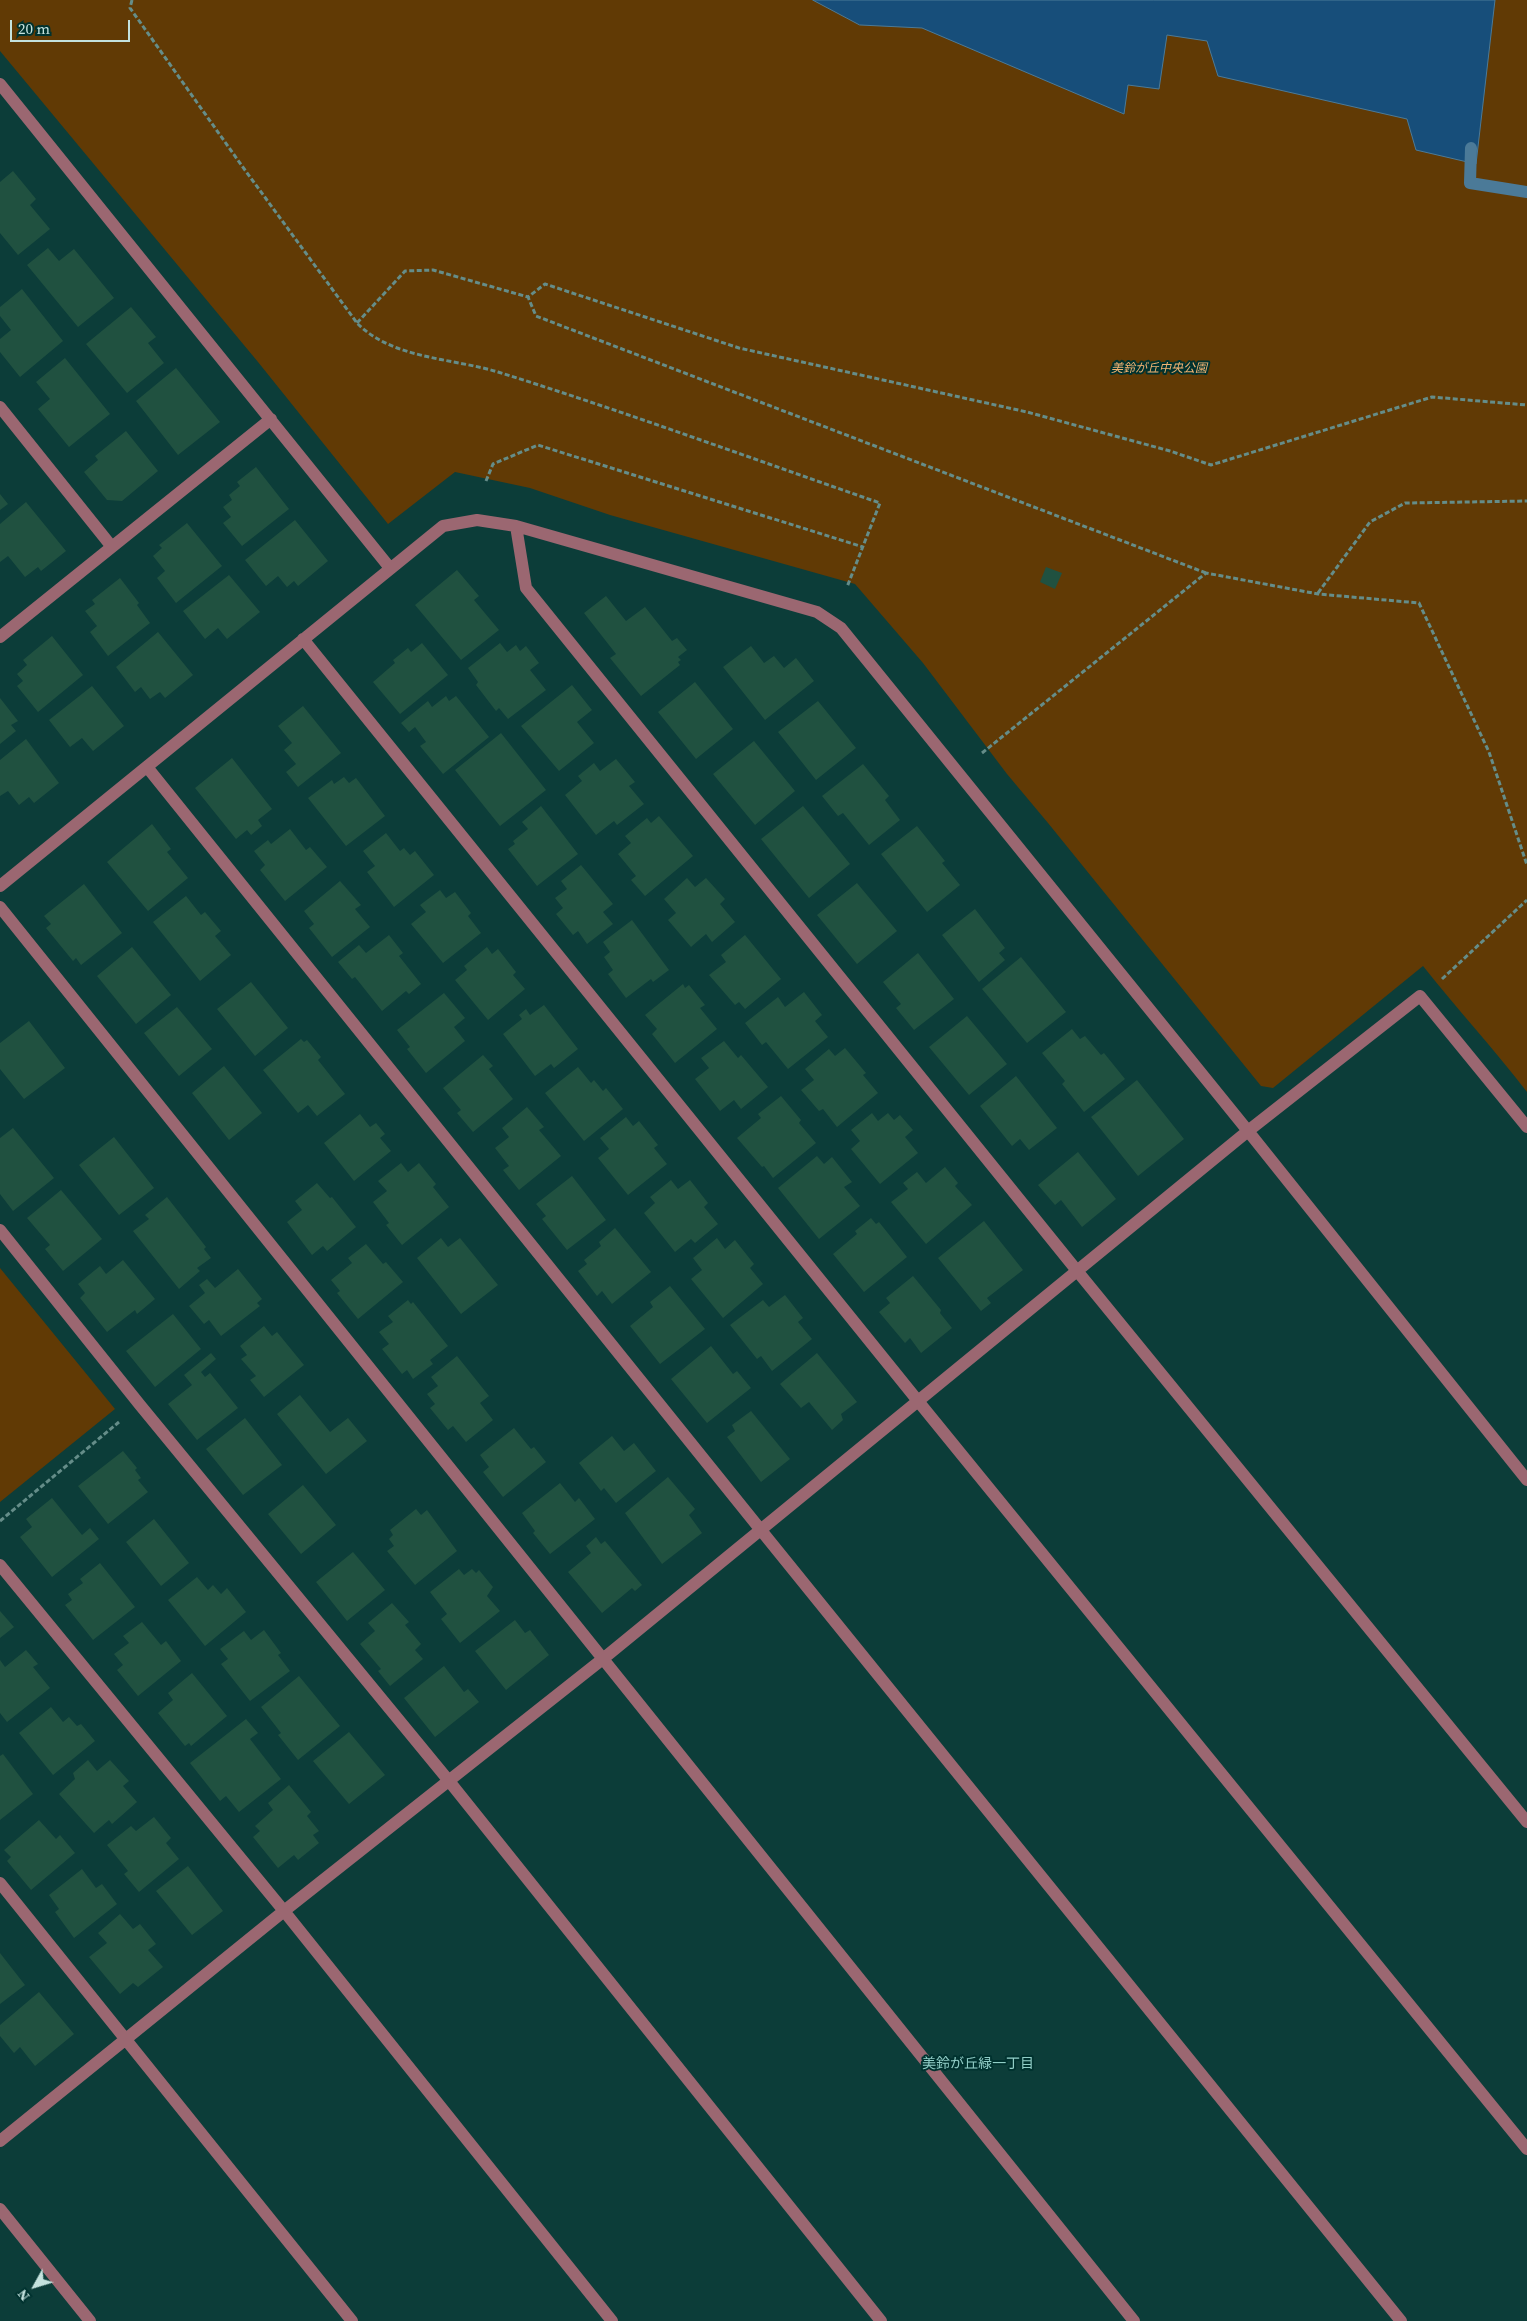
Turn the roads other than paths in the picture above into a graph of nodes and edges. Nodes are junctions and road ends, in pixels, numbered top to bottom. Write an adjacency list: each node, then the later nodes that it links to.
1 (0, 84): 3 (street)
2 (0, 407): 5 (street)
3 (271, 419): 5 (street); 6 (street)
4 (516, 526): 6 (street); 13 (street); 15 (street)
5 (112, 547): 7 (street)
6 (390, 568): 8 (street)
7 (0, 637)
8 (303, 639): 9 (street); 16 (street)
9 (147, 767): 10 (street); 18 (street)
10 (0, 886)
11 (0, 907): 20 (street)
12 (1527, 1127): 13 (street)
13 (1248, 1131): 15 (street); 17 (street)
14 (0, 1230): 21 (street)
15 (1078, 1272): 16 (street); 22 (street)
16 (918, 1401): 18 (street); 27 (street)
17 (1527, 1480)
18 (760, 1529): 20 (street); 34 (street)
19 (0, 1565): 24 (street)
20 (604, 1658): 21 (street); 33 (street)
21 (449, 1781): 24 (street); 32 (street)
22 (1527, 1822)
23 (0, 1883): 25 (street)
24 (284, 1911): 25 (street); 31 (street)
25 (126, 2040): 26 (street); 30 (street)
26 (0, 2141)
27 (1527, 2149)
28 (0, 2209): 29 (street)
29 (90, 2321)
30 (352, 2321)
31 (612, 2321)
32 (881, 2321)
33 (1134, 2321)
34 (1401, 2321)

